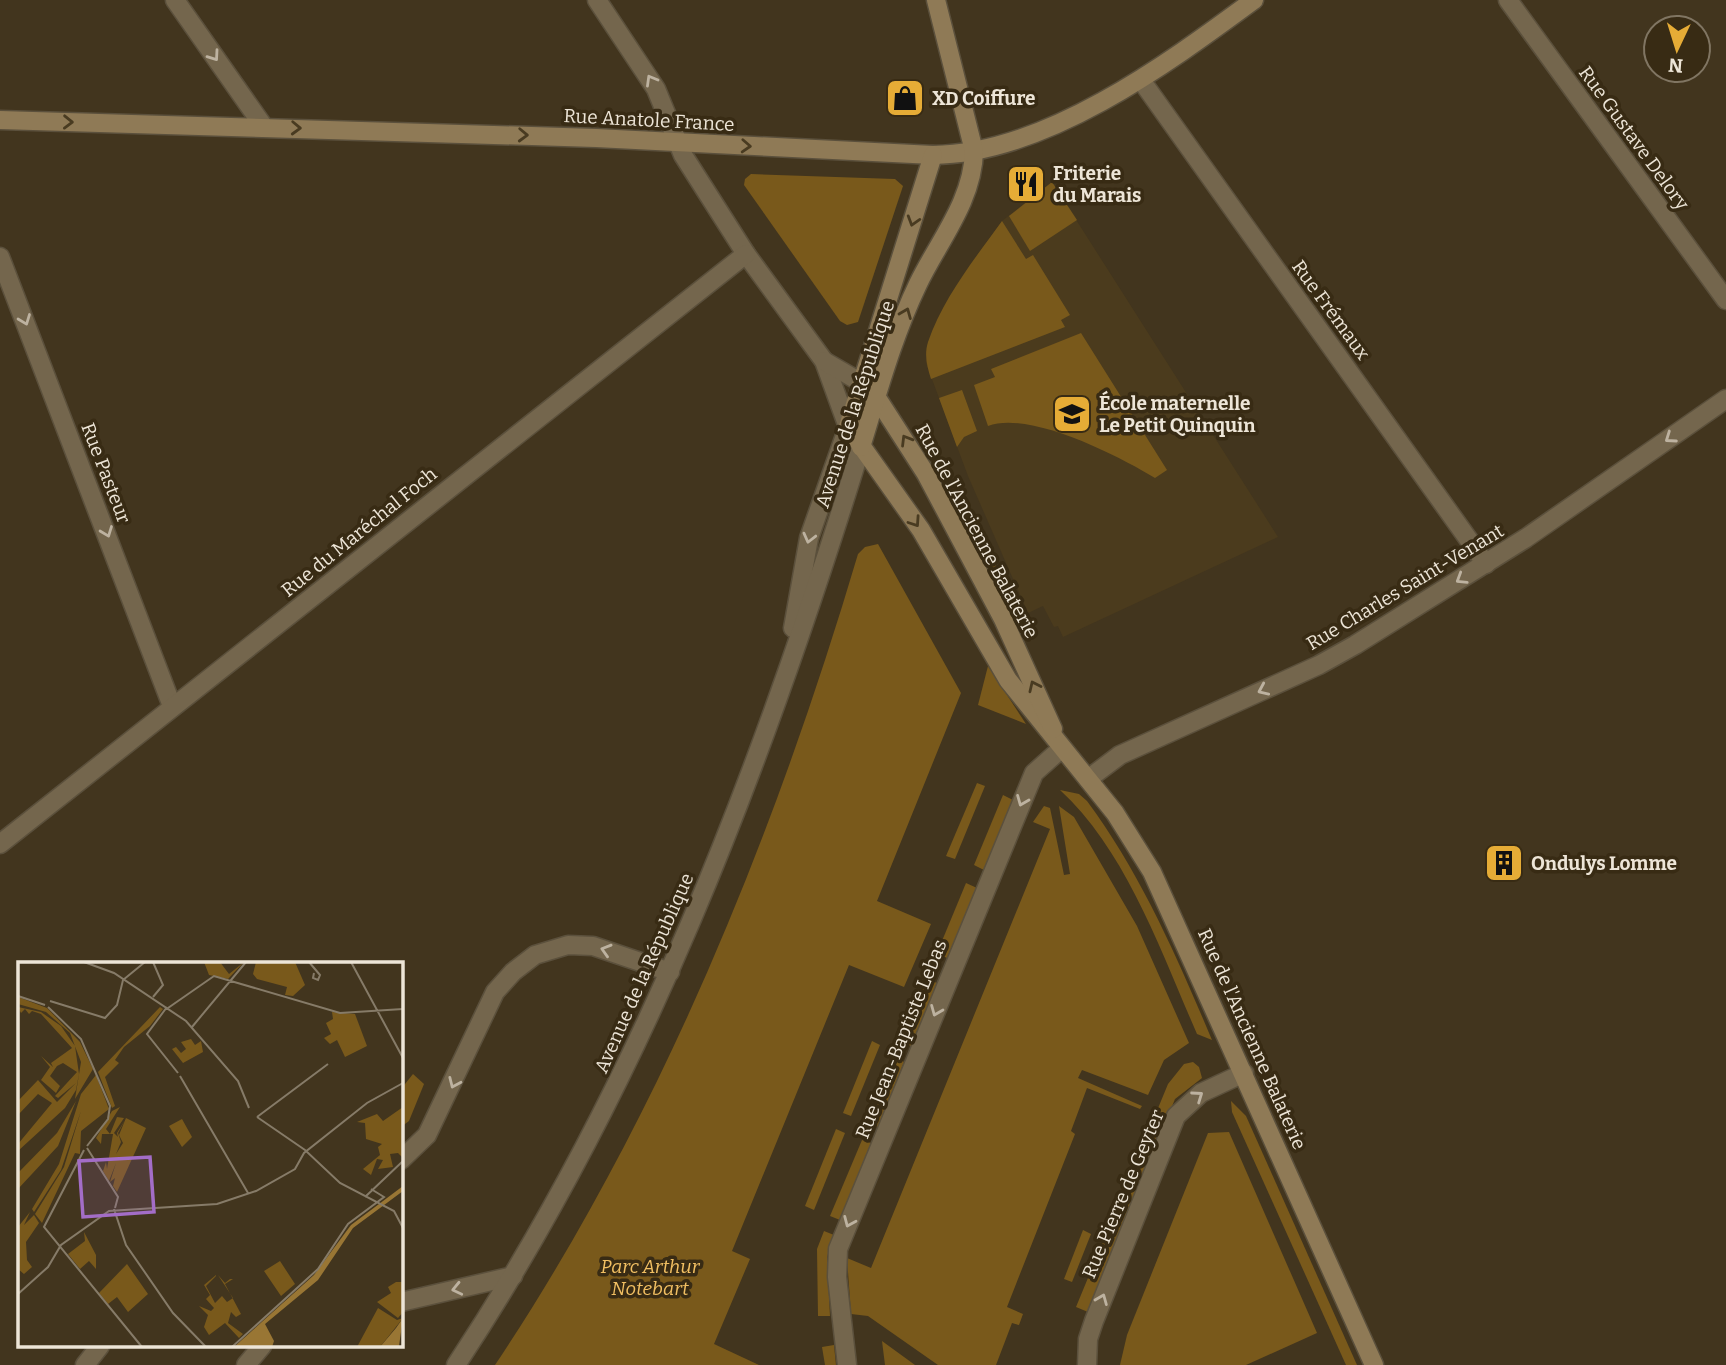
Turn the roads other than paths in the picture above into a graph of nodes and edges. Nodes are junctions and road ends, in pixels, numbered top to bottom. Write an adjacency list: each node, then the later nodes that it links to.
1 (175, 0): 8 (street, one-way to 8)
2 (597, 0): 9 (street, Rue de l'Ancienne Balaterie, one-way to 2)
3 (936, 0): 10 (street)
4 (1254, 0): 6 (street, Rue Anatole France)
5 (1508, 0): 14 (street, Rue Gustave Delory)
6 (1141, 80): 10 (street, Rue Anatole France); 21 (street, Rue Frémaux)
7 (0, 120): 8 (street, Rue Anatole France, one-way to 8)
8 (264, 127): 9 (street, Rue Anatole France, one-way to 9)
9 (678, 142): 11 (street, Rue Anatole France, one-way to 11); 12 (street, Rue de l'Ancienne Balaterie)
10 (974, 152): 11 (street, Rue Anatole France); 17 (street, Avenue de la République, one-way to 10)
11 (933, 155): 16 (street, Avenue de la République, one-way to 16)
12 (746, 254): 15 (street, Rue de l'Ancienne Balaterie); 23 (street, Rue du Maréchal Foch)
13 (0, 257): 23 (street, Rue Pasteur, one-way to 23)
14 (1726, 300)
15 (824, 361): 16 (street, Rue de l'Ancienne Balaterie); 19 (street, Rue de l'Ancienne Balaterie)
16 (862, 383): 17 (street, Rue de l'Ancienne Balaterie); 19 (street, Avenue de la République)
17 (877, 393): 20 (street, Avenue de la République); 24 (street, Rue de l'Ancienne Balaterie, one-way to 17)
18 (1726, 399): 21 (street, Rue Charles Saint-Venant, one-way to 21)
19 (848, 427): 20 (street, Rue de l'Ancienne Balaterie); 22 (street, Avenue de la République, one-way to 22)
20 (861, 447): 22 (street, Avenue de la République); 24 (street, Rue de l'Ancienne Balaterie, one-way to 24)
21 (1486, 564): 25 (street, Rue Charles Saint-Venant, one-way to 25)
22 (785, 674): 27 (street, Avenue de la République)
23 (172, 706): 26 (street, Rue du Maréchal Foch)
24 (1062, 748): 25 (street, Rue de l'Ancienne Balaterie); 37 (street, Rue Jean-Baptiste Lebas, one-way to 37)
25 (1088, 779): 28 (street, Rue de l'Ancienne Balaterie)
26 (0, 844)
27 (670, 972): 29 (street, one-way to 29); 30 (street, Avenue de la République)
28 (1244, 1073): 38 (street, Rue Pierre de Geyter, one-way to 28); 39 (street, Rue de l'Ancienne Balaterie)
29 (402, 1159)
30 (513, 1276): 31 (street, one-way to 31); 36 (street, Avenue de la République)
31 (402, 1302)
32 (98, 1348): 34 (street)
33 (260, 1348): 35 (street)
34 (85, 1365)
35 (246, 1365)
36 (456, 1365)
37 (847, 1365)
38 (1087, 1365)
39 (1374, 1365)

